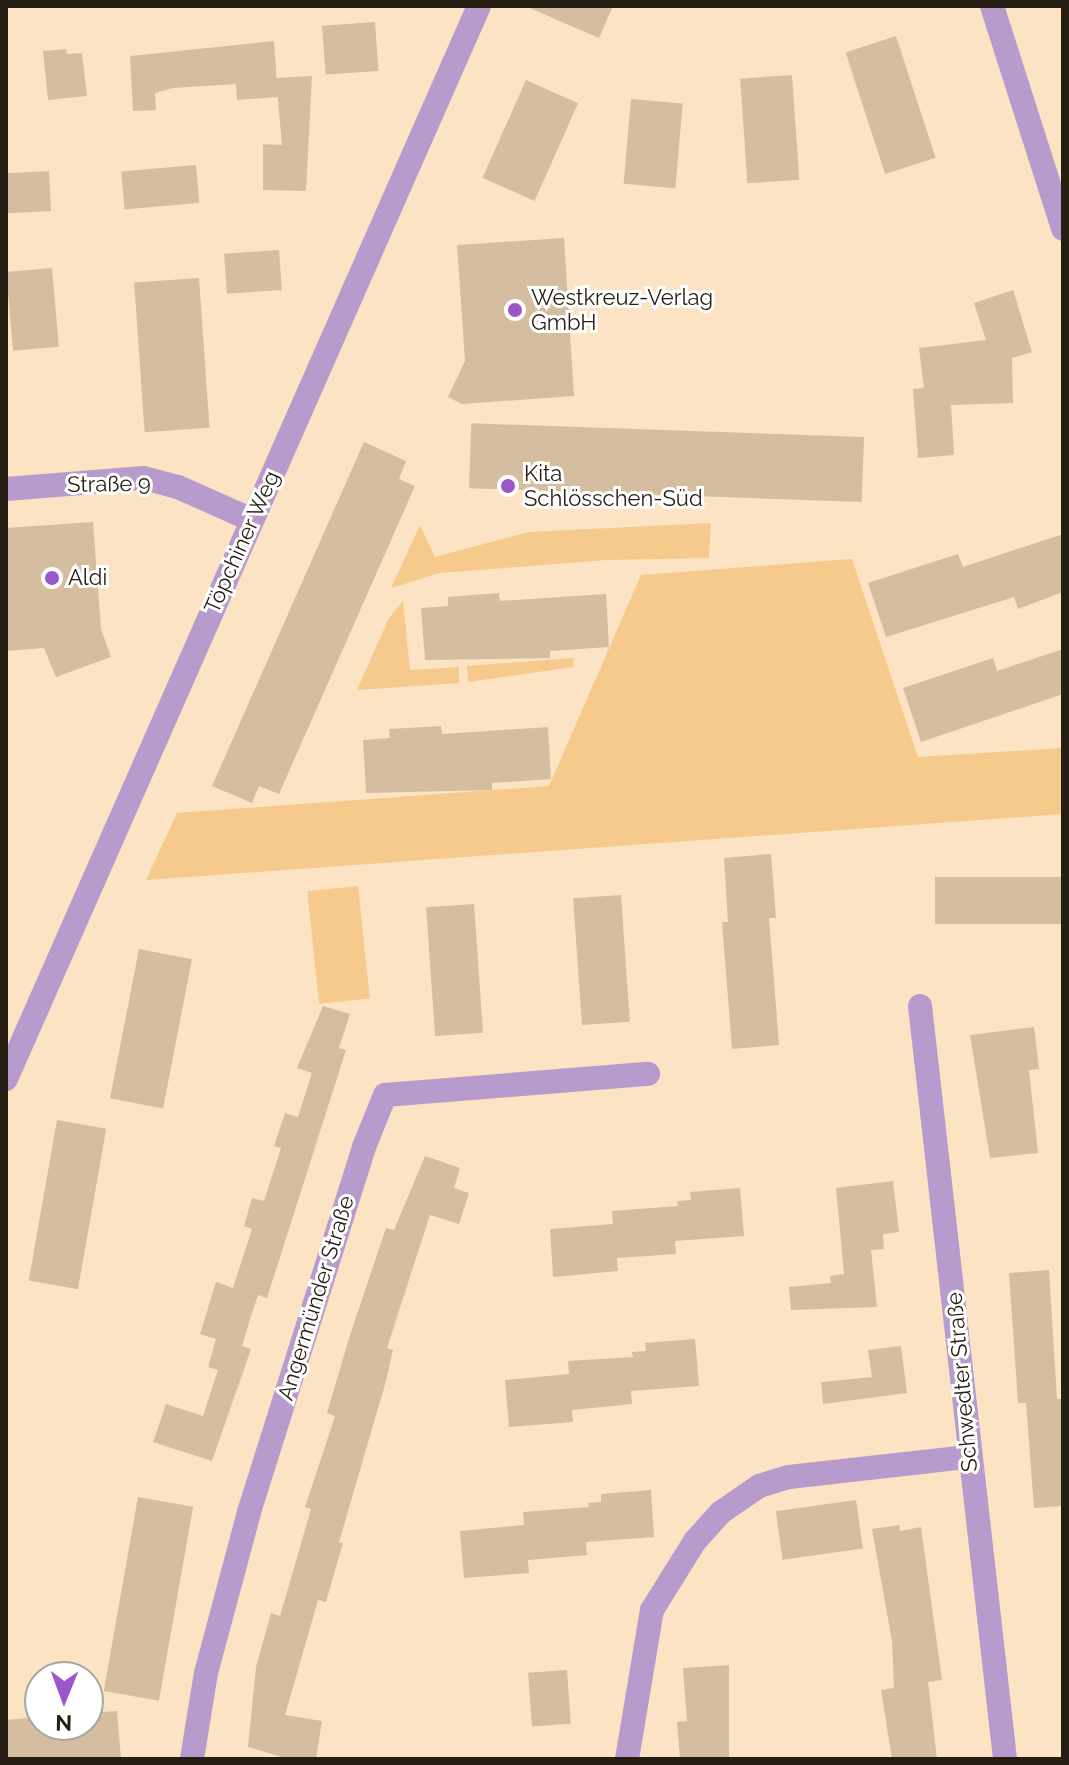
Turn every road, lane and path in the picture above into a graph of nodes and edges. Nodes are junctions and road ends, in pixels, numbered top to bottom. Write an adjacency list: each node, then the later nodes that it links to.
1 (479, 6): 5 (street, Töpchiner Weg)
2 (992, 6): 3 (street)
3 (1063, 229)
4 (6, 489): 5 (street, Straße 9)
5 (252, 520): 8 (street, Töpchiner Weg)
6 (920, 1006): 9 (street, Schwedter Straße)
7 (648, 1074): 10 (street, Angermünder Straße)
8 (6, 1079)
9 (968, 1457): 11 (street); 12 (street, Schwedter Straße)
10 (192, 1759)
11 (627, 1759)
12 (1005, 1759)

